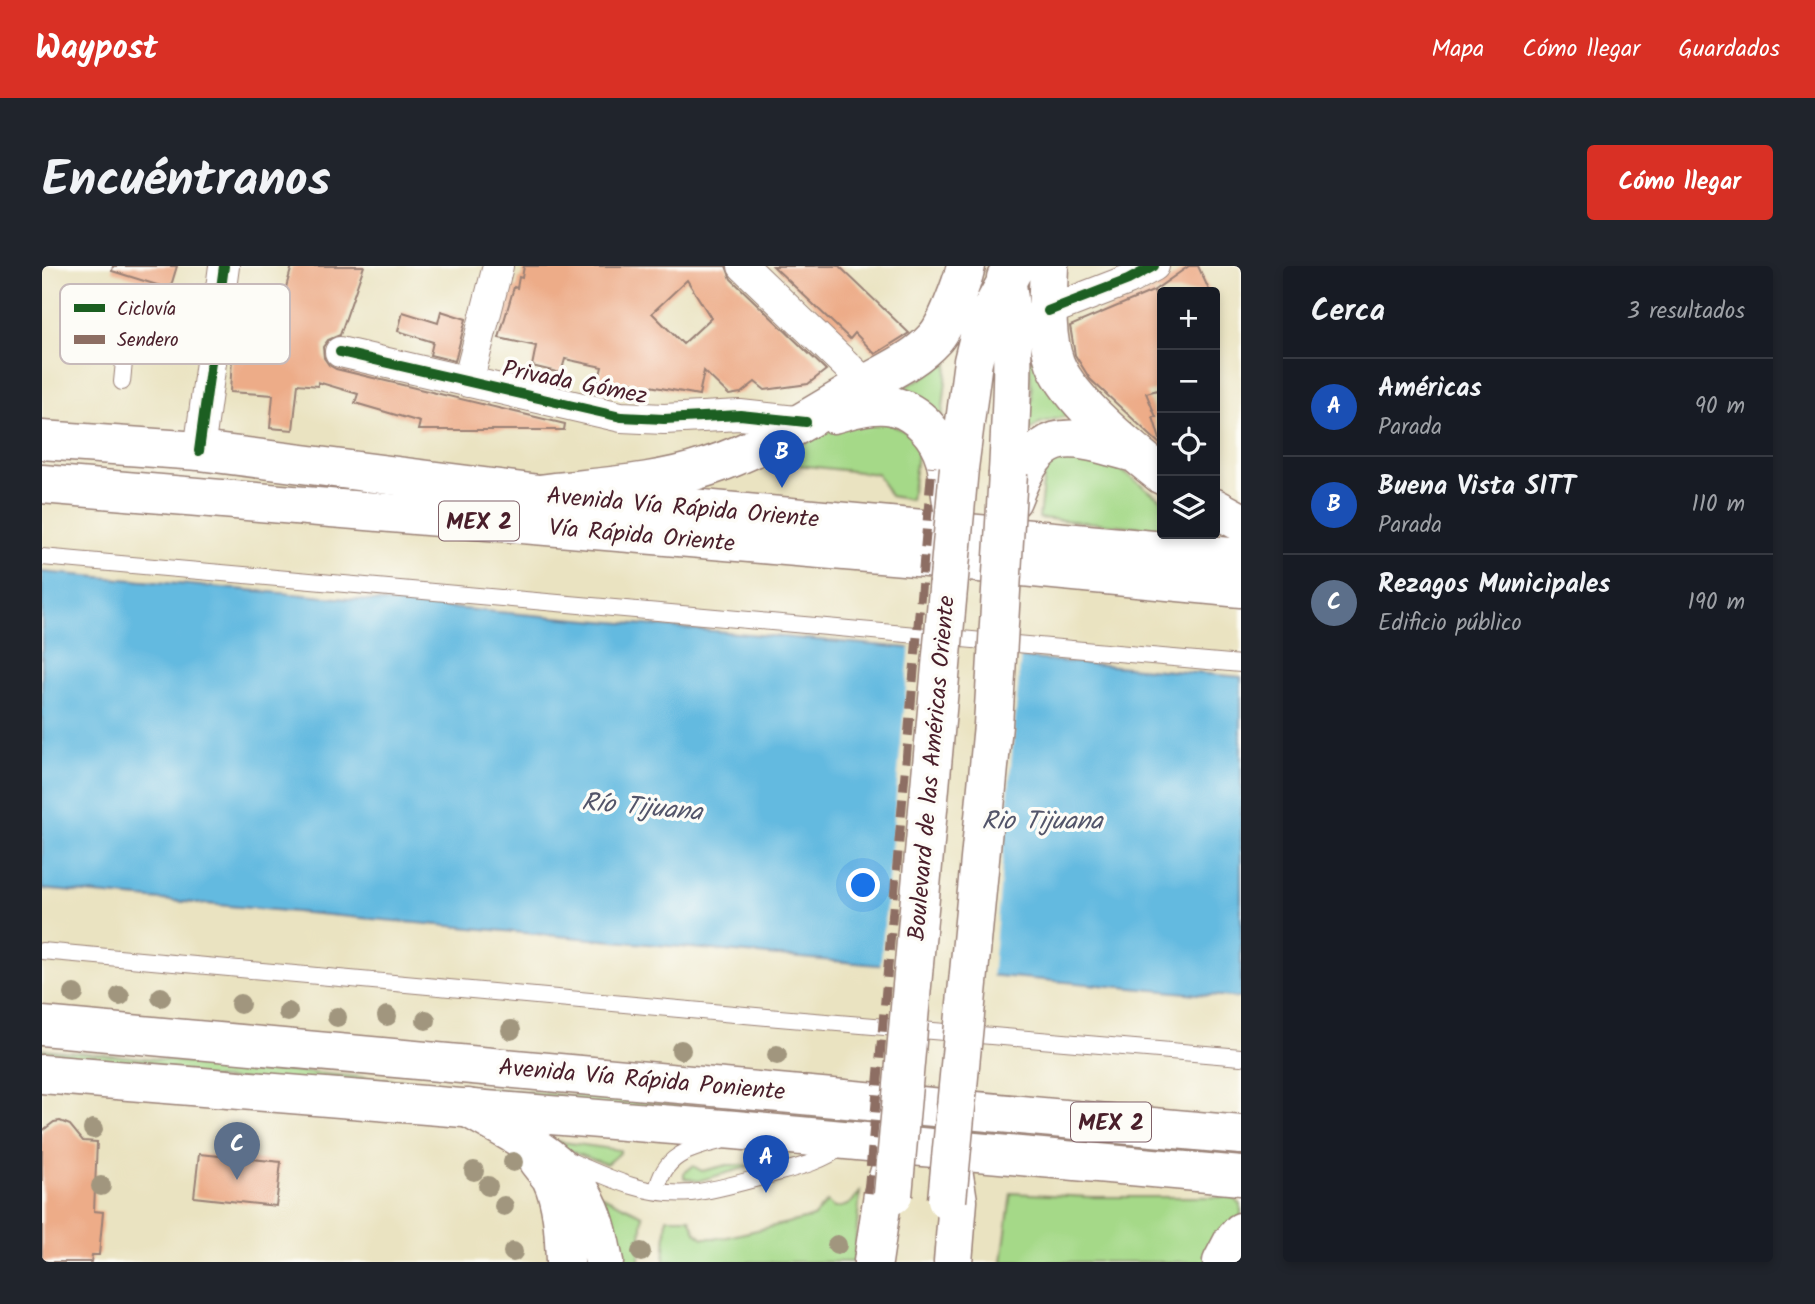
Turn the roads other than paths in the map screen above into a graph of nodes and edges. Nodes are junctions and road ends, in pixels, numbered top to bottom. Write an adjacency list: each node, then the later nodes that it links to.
1 (224, 266): 8 (street)
2 (498, 266): 14 (street, Privada Gómez)
3 (743, 266): 15 (street)
4 (966, 266): 15 (main road)
5 (1049, 266): 9 (main road)
6 (1154, 266): 9 (street)
7 (1009, 272): 23 (main road, Boulevard de las Américas Oriente, bridge); 24 (main road, Boulevard de las Américas Oriente, bridge)
8 (221, 284)
9 (1048, 311): 19 (main road)
10 (340, 352): 14 (street, Privada Gómez)
11 (124, 364): 13 (lane)
12 (210, 364): 18 (street)
13 (122, 382)
14 (468, 382): 16 (street, Privada Gómez)
15 (866, 384): 16 (main road)
16 (806, 422): 21 (main road); 23 (main road)
17 (42, 440): 18 (main road, Avenida Vía Rápida Oriente)
18 (199, 451): 21 (main road, Avenida Vía Rápida Oriente)
19 (1149, 465): 24 (main road)
20 (42, 484): 28 (main road, Vía Rápida Oriente / MEX 2)
21 (539, 494): 27 (main road, Avenida Vía Rápida Oriente / MEX 2)
22 (1220, 511): 25 (main road)
23 (954, 514): 41 (main road, Boulevard de las Américas Oriente, bridge)
24 (1006, 517): 42 (main road, Boulevard de las Américas Oriente, bridge)
25 (1241, 522)
26 (42, 557): 29 (lane)
27 (1241, 558)
28 (1241, 588)
29 (1241, 664)
30 (42, 951): 32 (lane)
31 (42, 1026): 36 (main road, Avenida Vía Rápida Poniente / MEX 2)
32 (1241, 1057)
33 (42, 1074): 34 (main road, Avenida Vía Rápida Poniente)
34 (468, 1108): 35 (main road, Avenida Vía Rápida Poniente); 37 (main road)
35 (755, 1132): 38 (main road, Avenida Vía Rápida Poniente); 40 (lane)
36 (1241, 1135)
37 (524, 1141): 40 (lane); 44 (main road); 45 (main road)
38 (850, 1141): 39 (main road, Avenida Vía Rápida Poniente); 40 (lane)
39 (1241, 1177)
40 (657, 1191)
41 (888, 1194): 46 (main road); 47 (main road, Boulevard de las Américas Oriente)
42 (952, 1201): 48 (main road, Boulevard de las Américas Oriente); 49 (main road)
43 (1241, 1232): 50 (main road)
44 (565, 1262)
45 (604, 1262)
46 (873, 1262)
47 (887, 1262)
48 (939, 1262)
49 (953, 1262)
50 (1222, 1262)

